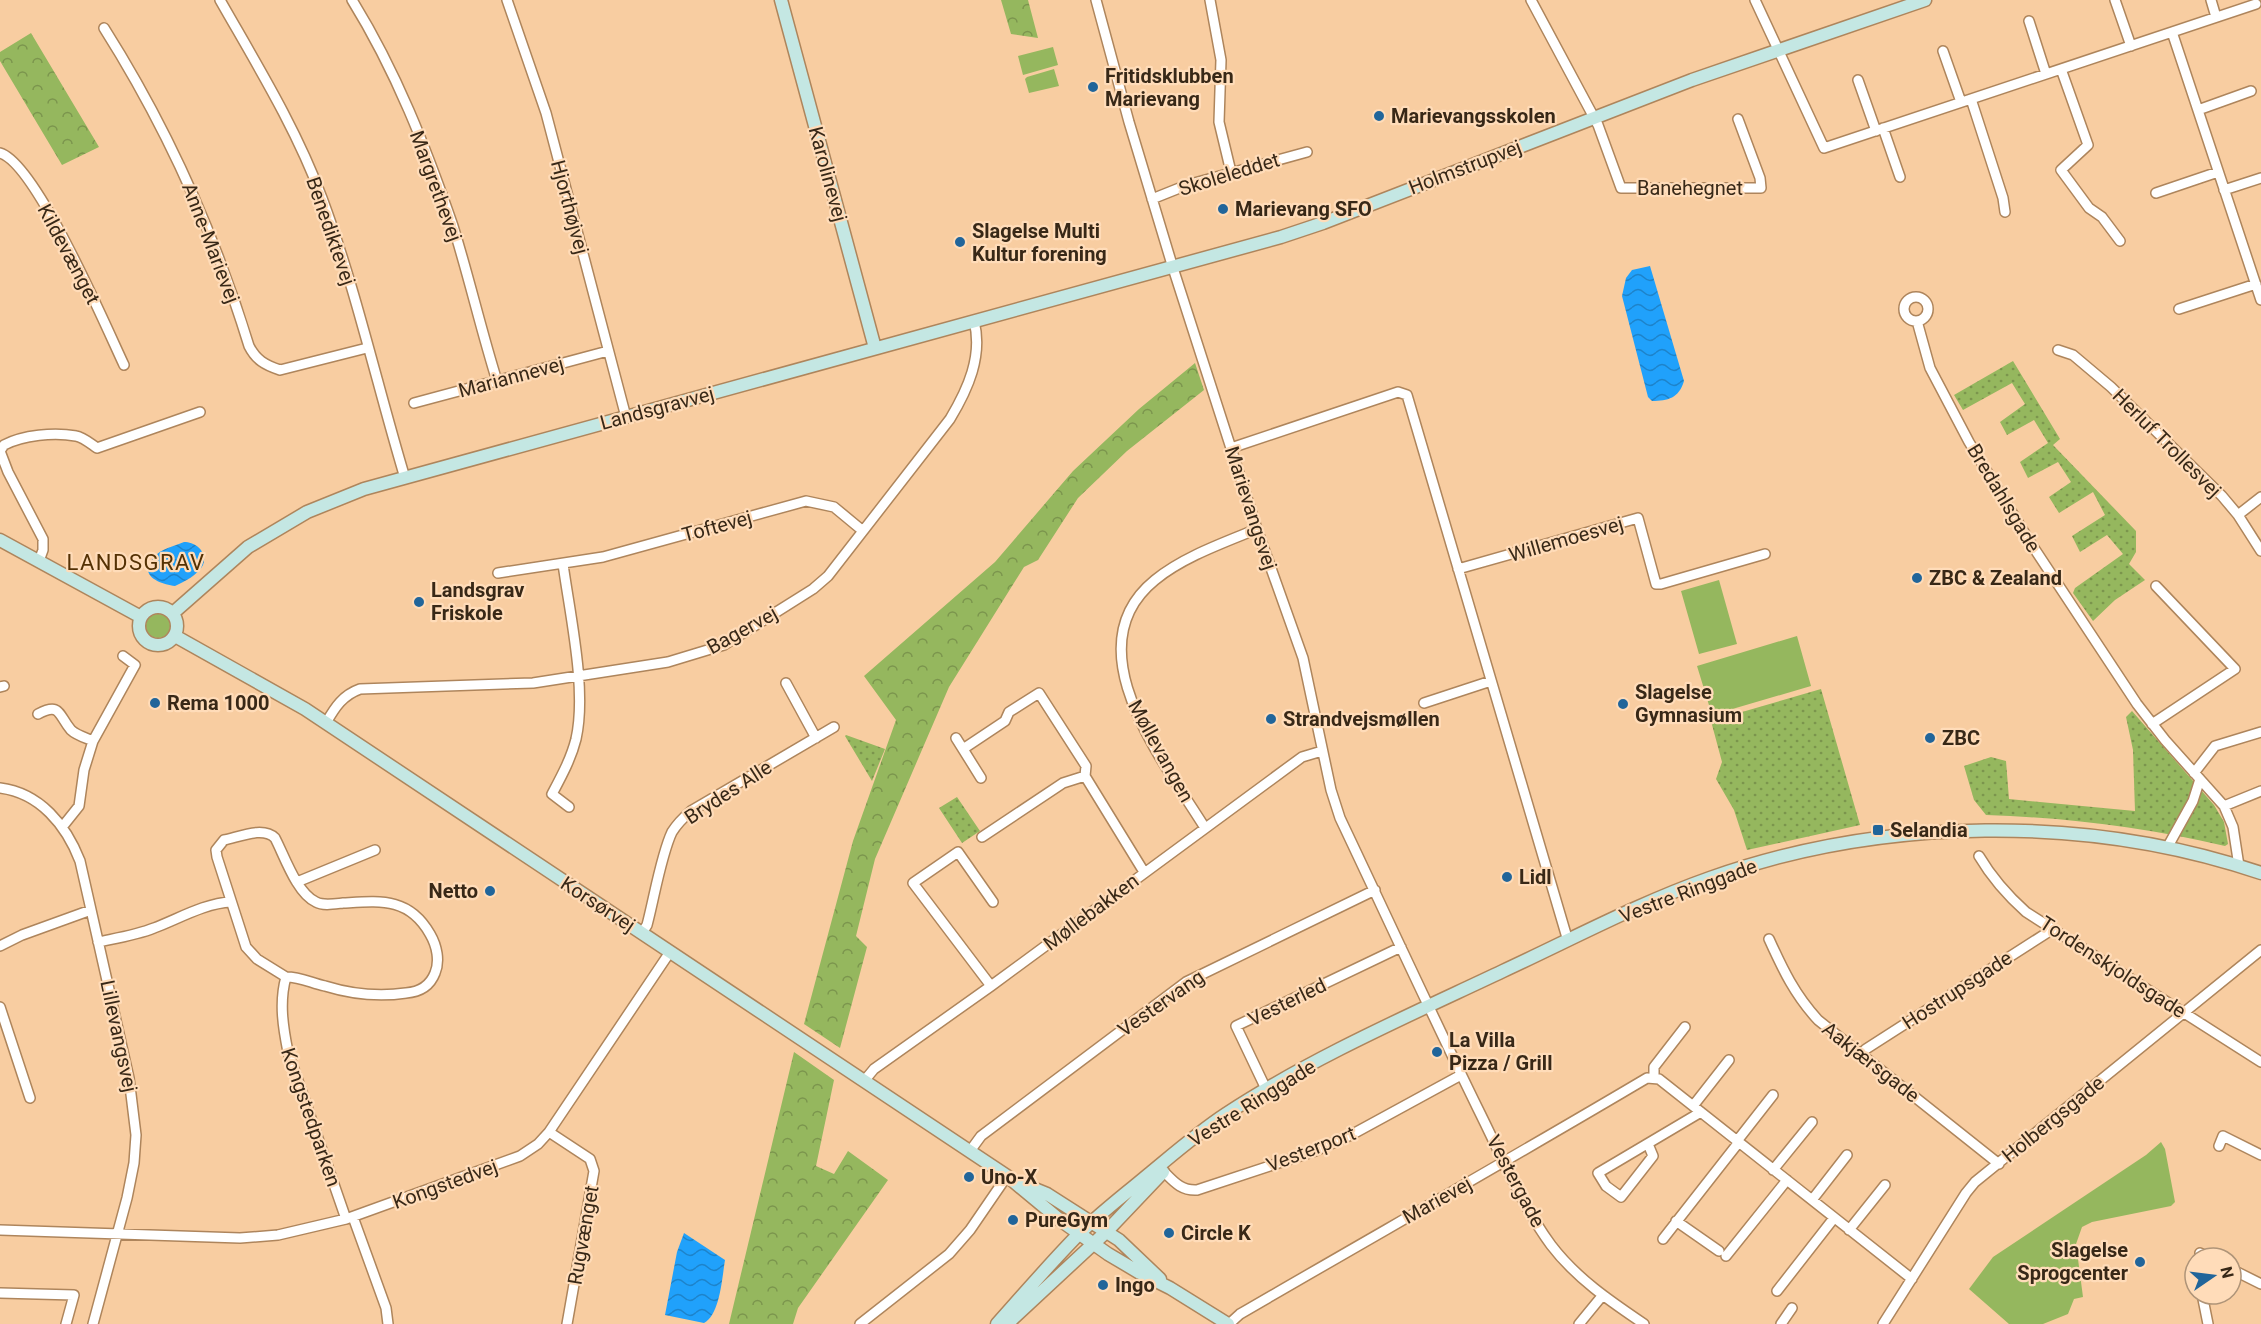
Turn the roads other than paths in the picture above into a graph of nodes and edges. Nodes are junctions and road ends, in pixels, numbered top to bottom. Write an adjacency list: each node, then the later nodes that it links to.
1 (220, 0): 49 (street, Benediktevej)
2 (352, 0): 54 (street, Margrethevej)
3 (507, 0): 52 (street, Hjorthøjvej)
4 (781, 0): 50 (street, Karolinevej)
5 (1096, 0): 38 (street, Marievangsvej)
6 (1210, 0): 32 (street)
7 (1531, 0): 27 (street)
8 (1755, 0): 18 (street)
9 (1925, 0): 18 (street, Holmstrupvej)
10 (2115, 0): 17 (street)
11 (2211, 0): 13 (street)
12 (2256, 4): 13 (street)
13 (2216, 17): 16 (street)
14 (2029, 21): 21 (street)
15 (104, 28): 49 (street, Anne-Marievej)
16 (2172, 32): 17 (street); 26 (street)
17 (2131, 46): 20 (street)
18 (1779, 50): 27 (street, Holmstrupvej); 29 (street)
19 (1943, 51): 25 (street)
20 (2061, 69): 21 (street); 40 (street)
21 (2046, 74): 24 (street)
22 (1858, 80): 29 (street)
23 (2251, 91): 26 (street)
24 (1971, 99): 25 (street); 39 (street)
25 (1961, 102): 29 (street)
26 (2198, 110): 33 (street)
27 (1593, 117): 28 (street, Banehegnet); 42 (street, Holmstrupvej)
28 (1738, 119)
29 (1880, 130): 34 (street)
30 (1307, 152): 32 (street, Skoleleddet)
31 (0, 153): 53 (street, Kildevænget)
32 (1231, 172): 38 (street, Skoleleddet)
33 (2218, 172): 36 (street); 37 (street)
34 (1900, 177)
35 (2261, 178): 36 (street)
36 (2224, 190): 43 (street)
37 (2156, 193)
38 (1152, 199): 42 (street, Marievangsvej)
39 (2005, 212)
40 (2120, 241)
41 (2261, 267): 43 (street)
42 (1173, 268): 47 (street, Landsgravvej); 58 (street, Marievangsvej)
43 (2251, 270): 44 (street)
44 (2256, 284): 45 (street); 46 (street)
45 (2261, 300)
46 (2180, 309)
47 (974, 321): 50 (street, Landsgravvej); 64 (street, Bagervej)
48 (1917, 321): 83 (street, Bredahlsgade)
49 (367, 348): 60 (street, Benediktevej)
50 (874, 348): 57 (street, Landsgravvej)
51 (2058, 350): 62 (street, Herluf Trollesvej)
52 (608, 351): 54 (street, Mariannevej); 57 (street, Hjorthøjvej)
53 (124, 365)
54 (497, 381): 55 (street, Mariannevej)
55 (414, 403)
56 (200, 412): 59 (street)
57 (626, 417): 60 (street, Landsgravvej)
58 (1232, 448): 63 (street, Marievangsvej); 70 (street)
59 (0, 451): 68 (street)
60 (405, 478): 73 (street, Landsgravvej)
61 (2261, 497): 62 (street)
62 (2238, 515): 66 (street, Herluf Trollesvej)
63 (1257, 529): 90 (street, Marievangsvej); 99 (street, Møllevangen)
64 (863, 531): 69 (street, Toftevej); 77 (street, Bagervej)
65 (0, 540): 68 (street)
66 (2261, 551)
67 (1765, 554): 70 (street, Willemoesvej)
68 (39, 561): 74 (street)
69 (563, 564): 71 (street, Toftevej); 77 (street)
70 (1458, 569): 78 (street)
71 (498, 573)
72 (2156, 586): 83 (street)
73 (173, 614): 74 (street); 75 (street)
74 (141, 617): 75 (street)
75 (175, 636): 82 (street, Korsørvej)
76 (123, 656): 88 (street)
77 (578, 676): 82 (street, Bagervej); 97 (street)
78 (1491, 681): 80 (street); 115 (street)
79 (786, 683): 86 (street)
80 (1424, 702)
81 (38, 714): 88 (street)
82 (326, 723): 113 (street, Korsørvej)
83 (2152, 724): 92 (street, Bredahlsgade)
84 (834, 727): 86 (street, Brydes Alle)
85 (2261, 732): 92 (street)
86 (816, 738): 113 (street, Brydes Alle)
87 (956, 738): 89 (street)
88 (93, 741): 98 (street)
89 (963, 749): 91 (street); 93 (street)
90 (1322, 751): 99 (street, Møllebakken); 108 (street, Marievangsvej)
91 (1085, 776): 100 (street); 105 (street)
92 (2197, 776): 96 (street, Bredahlsgade); 101 (street)
93 (981, 778)
94 (0, 788): 98 (street, Lillevangsvej)
95 (2260, 794): 96 (street)
96 (2224, 806): 104 (street, Bredahlsgade)
97 (569, 807)
98 (63, 826): 111 (street, Lillevangsvej)
99 (1205, 828): 105 (street, Møllebakken)
100 (981, 837)
101 (2167, 848): 104 (street, Vestre Ringgade); 115 (street, Vestre Ringgade)
102 (375, 850): 107 (street)
103 (1979, 856): 112 (street, Tordenskjoldsgade)
104 (2239, 866): 106 (street, Vestre Ringgade)
105 (1144, 872): 122 (street, Møllebakken)
106 (2261, 873)
107 (297, 882): 109 (street); 121 (street)
108 (1375, 890): 118 (street, Marievangsvej); 142 (street, Vestervang)
109 (231, 902): 116 (street); 121 (street)
110 (993, 902): 122 (street)
111 (91, 910): 116 (street, Lillevangsvej); 117 (street)
112 (2053, 929): 125 (street, Tordenskjoldsgade); 127 (street, Hostrupsgade)
113 (642, 933): 120 (street, Korsørvej)
114 (1769, 939): 127 (street, Aakjærsgade)
115 (1568, 941): 123 (street, Vestre Ringgade)
116 (98, 942): 159 (street, Lillevangsvej)
117 (0, 946)
118 (1401, 947): 123 (street, Marievangsvej); 133 (street, Vesterled)
119 (2261, 950): 125 (street, Holbergsgade)
120 (670, 951): 132 (street, Korsørvej); 138 (street, Kongstedvej)
121 (286, 978): 153 (street, Kongstedparken)
122 (991, 986): 132 (street, Møllebakken)
123 (1429, 1006): 130 (street, Vestergade); 133 (street, Vestre Ringgade)
124 (0, 1007): 135 (street)
125 (2184, 1013): 129 (street, Tordenskjoldsgade); 146 (street, Holbergsgade)
126 (1685, 1027): 131 (street)
127 (1862, 1053): 146 (street, Aakjærsgade)
128 (1729, 1060): 136 (street)
129 (2261, 1062)
130 (1461, 1074): 145 (street, Vestergade); 147 (street, Vesterport)
131 (1650, 1078): 136 (street); 145 (street, Marievej)
132 (864, 1081): 142 (street, Korsørvej)
133 (1266, 1089): 147 (street, Vestre Ringgade)
134 (1773, 1095): 139 (street)
135 (30, 1098)
136 (1697, 1109): 139 (street); 140 (street)
137 (1812, 1122): 148 (street)
138 (549, 1132): 153 (street, Kongstedvej); 173 (street, Rugvænget)
139 (1738, 1141): 148 (street); 155 (street)
140 (1648, 1144): 140 (street)
141 (2219, 1146): 144 (street)
142 (970, 1151): 149 (street, Korsørvej)
143 (1847, 1155): 152 (street)
144 (2261, 1155)
145 (1504, 1162): 166 (street, Vestergade); 169 (street, Marievej)
146 (1999, 1164): 162 (street, Holbergsgade)
147 (1161, 1168): 158 (street, Vestre Ringgade); 158 (street, Vestre Ringgade)
148 (1773, 1170): 150 (street)
149 (1011, 1178): 158 (street, Korsørvej); 174 (street)
150 (1787, 1180): 152 (street); 155 (street)
151 (1886, 1185): 157 (street)
152 (1812, 1200): 154 (street)
153 (350, 1218): 159 (street, Kongstedvej); 172 (street)
154 (1834, 1218): 157 (street); 164 (street)
155 (1676, 1221): 160 (street)
156 (0, 1230): 159 (street, Kongstedvej)
157 (1849, 1230): 162 (street)
158 (1093, 1233): 169 (street, Korsørvej); 175 (street); 176 (street); 177 (street)
159 (118, 1234): 171 (street, Lillevangsvej)
160 (1663, 1239)
161 (2243, 1275): 163 (street)
162 (1912, 1279): 181 (street, Holbergsgade)
163 (2261, 1284)
164 (1777, 1291)
165 (0, 1293): 170 (street)
166 (1602, 1296): 178 (street); 179 (street, Vestergade)
167 (2204, 1306): 182 (street)
168 (1792, 1308): 180 (street)
169 (1225, 1323)
170 (66, 1324)
171 (93, 1324)
172 (388, 1324)
173 (567, 1324)
174 (860, 1324)
175 (997, 1324)
176 (1002, 1324)
177 (1007, 1324)
178 (1579, 1324)
179 (1644, 1324)
180 (1781, 1324)
181 (1883, 1324)
182 (2208, 1324)

